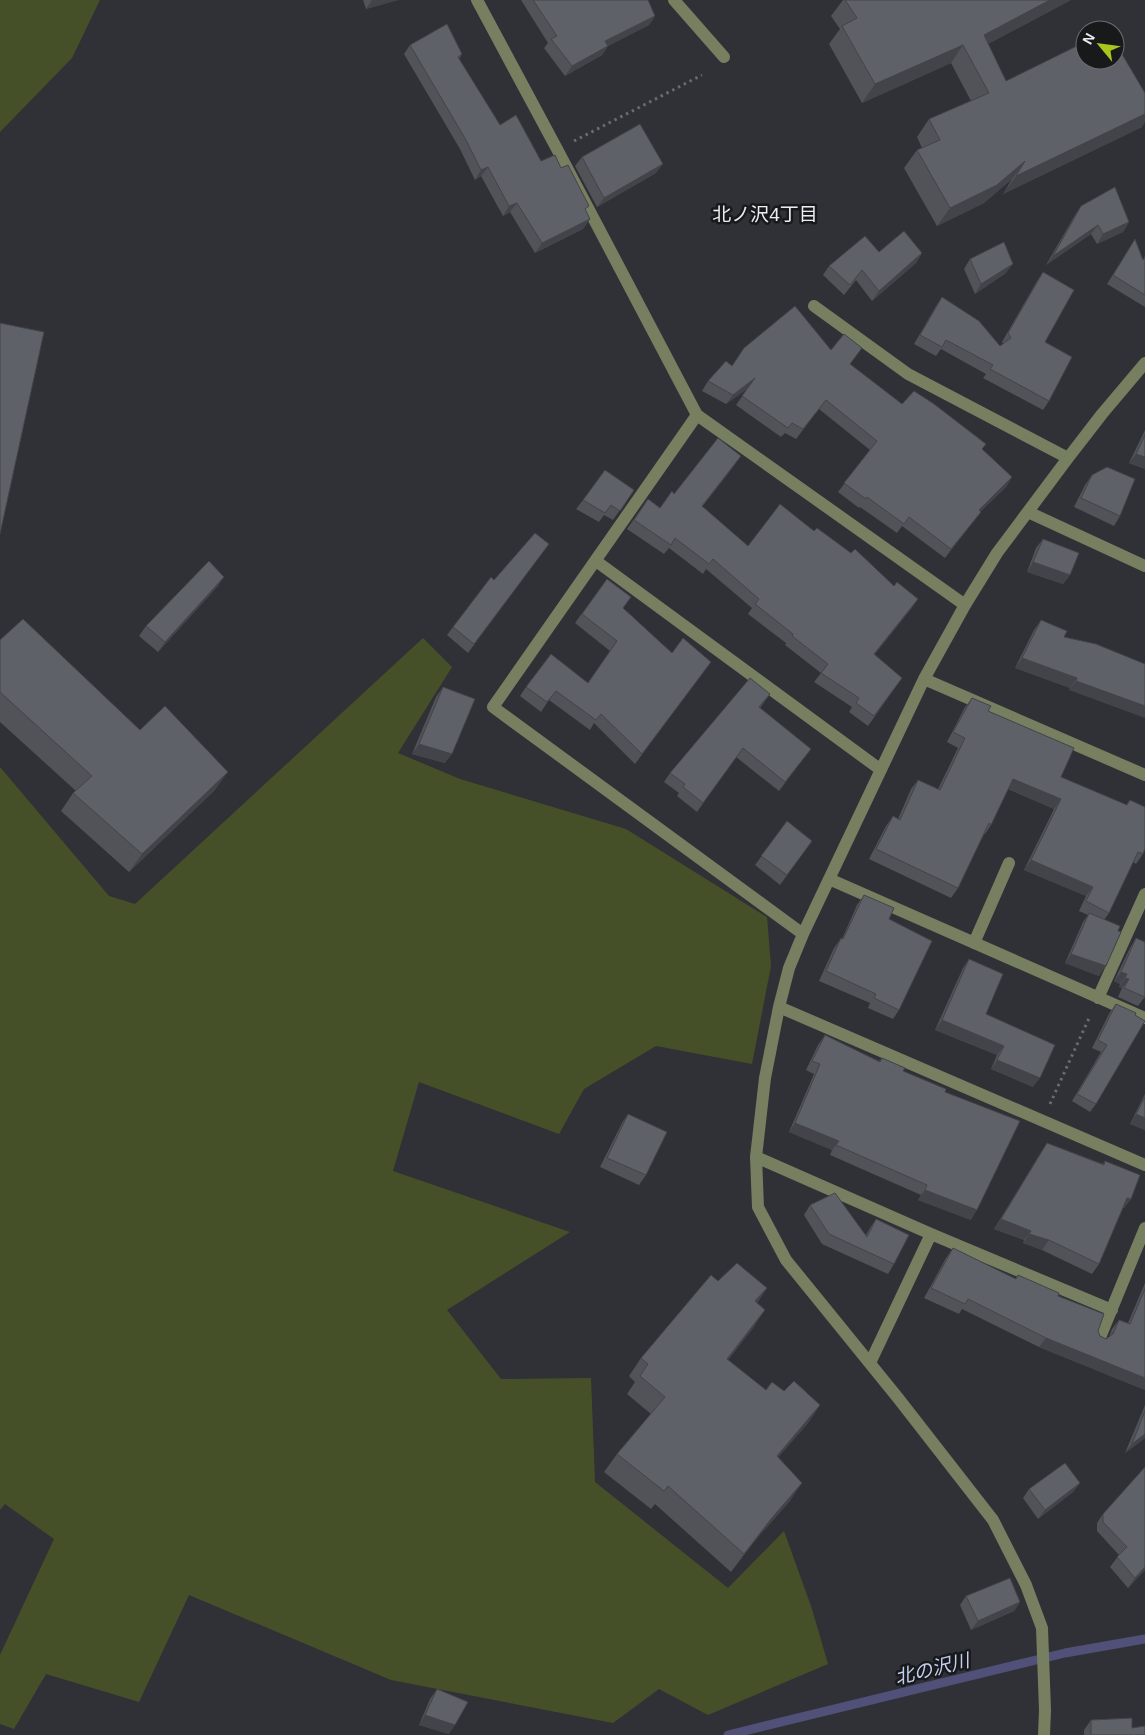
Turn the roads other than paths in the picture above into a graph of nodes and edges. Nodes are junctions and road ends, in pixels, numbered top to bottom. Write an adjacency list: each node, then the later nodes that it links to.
1 (477, 0): 6 (street)
2 (674, 0): 3 (street)
3 (724, 57)
4 (814, 306): 7 (street)
5 (1145, 363): 7 (street)
6 (697, 415): 9 (street); 11 (street)
7 (1068, 458): 8 (street)
8 (1028, 512): 10 (street); 11 (street)
9 (596, 561): 13 (street); 18 (street)
10 (1145, 566)
11 (965, 605): 12 (street)
12 (924, 679): 13 (street); 14 (street)
13 (881, 770): 16 (street)
14 (1145, 775)
15 (1009, 863): 19 (street)
16 (829, 879): 18 (street); 19 (street)
17 (1145, 894): 20 (street)
18 (803, 934): 21 (street)
19 (974, 943): 20 (street)
20 (1098, 998): 22 (street)
21 (779, 1007): 23 (street); 24 (street)
22 (1145, 1018)
23 (756, 1157): 26 (street); 29 (street)
24 (1145, 1165)
25 (1145, 1228): 27 (street)
26 (931, 1234): 27 (street); 29 (street)
27 (1112, 1310): 28 (street)
28 (1099, 1340)
29 (870, 1363): 30 (street)
30 (1044, 1735)

